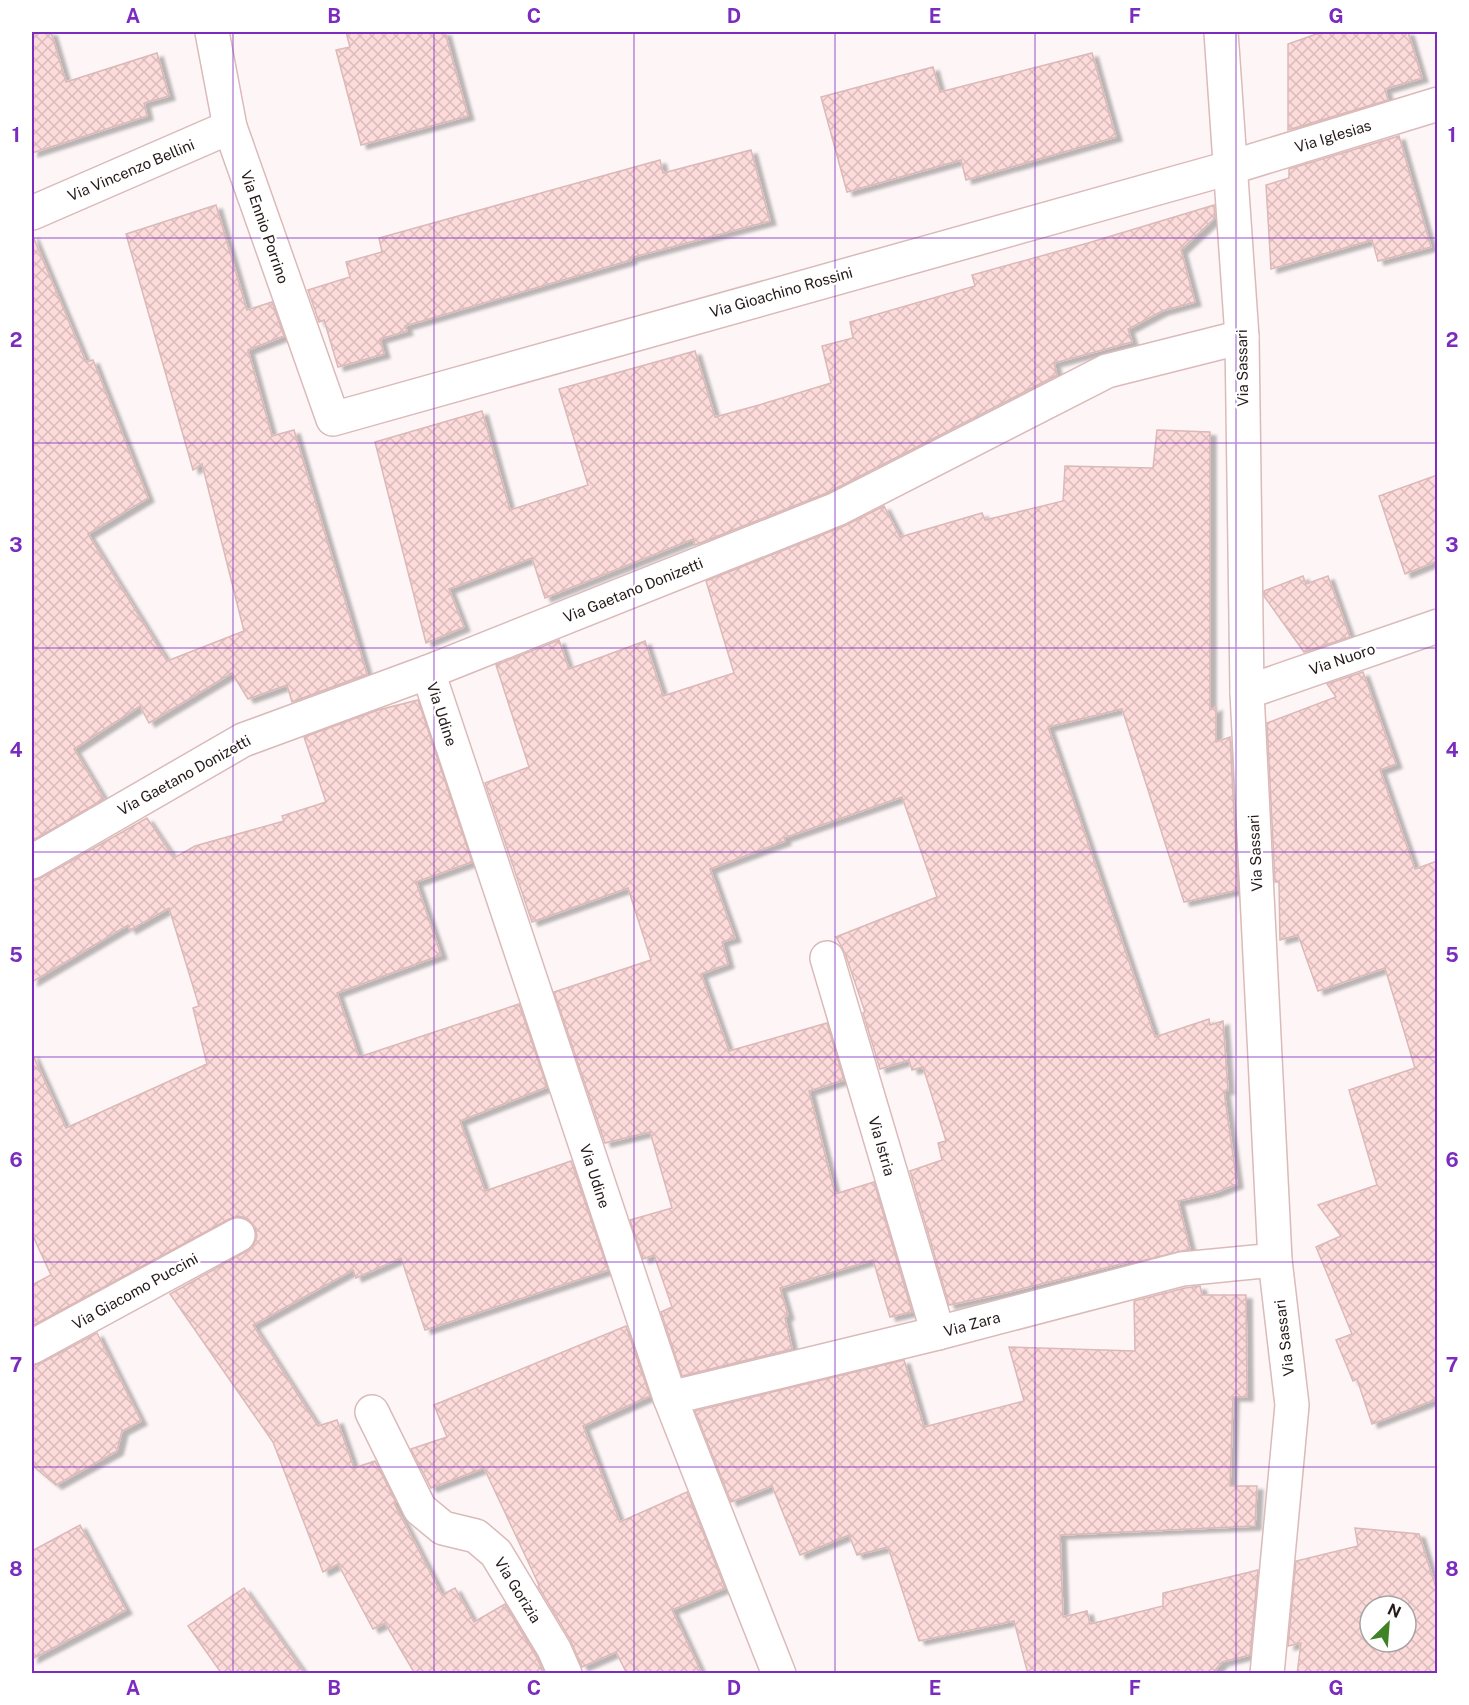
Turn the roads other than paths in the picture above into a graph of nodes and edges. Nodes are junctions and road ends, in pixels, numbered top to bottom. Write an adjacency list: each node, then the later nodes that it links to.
1 (212, 32): 4 (street, Via Ennio Porrino)
2 (1221, 32): 5 (street, Via Sassari)
3 (1437, 104): 5 (street, Via Iglesias)
4 (230, 127): 6 (street, Via Vincenzo Bellini); 8 (street, Via Ennio Porrino)
5 (1229, 168): 7 (street, Via Sassari); 8 (street, Via Gioachino Rossini)
6 (32, 213)
7 (1242, 337): 10 (street, Via Gaetano Donizetti); 11 (street, Via Sassari)
8 (333, 419)
9 (1437, 626): 11 (street, Via Nuoro)
10 (428, 672): 12 (street, Via Gaetano Donizetti); 18 (street, Via Udine)
11 (1247, 692): 15 (street, Via Sassari)
12 (32, 862)
13 (827, 958): 16 (street, Via Istria)
14 (237, 1235): 17 (street, Via Giacomo Puccini)
15 (1275, 1260): 16 (street, Via Zara); 22 (street, Via Sassari)
16 (938, 1333): 18 (street, Via Zara)
17 (32, 1347)
18 (670, 1398): 21 (street, Via Udine)
19 (372, 1412): 20 (street, Via Gorizia)
20 (565, 1674)
21 (778, 1674)
22 (1266, 1674)

